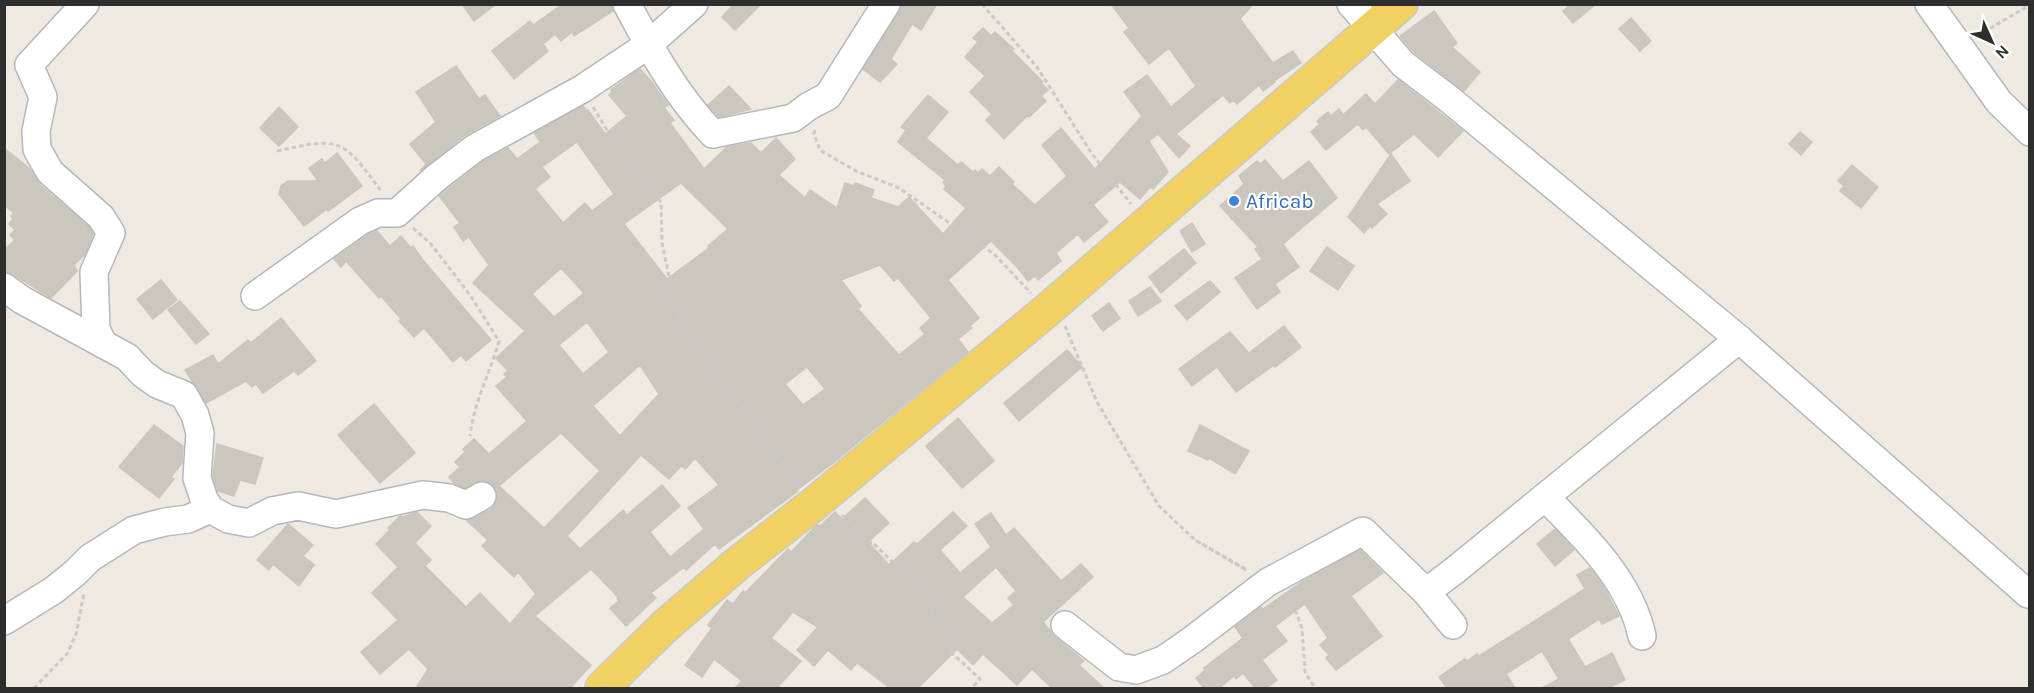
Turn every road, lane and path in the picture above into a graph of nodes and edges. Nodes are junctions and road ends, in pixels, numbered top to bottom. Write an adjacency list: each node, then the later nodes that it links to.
1 (85, 4): 23 (street)
2 (627, 4): 11 (street)
3 (693, 4): 11 (street)
4 (886, 4): 14 (street)
5 (982, 4): 18 (path)
6 (1351, 4): 10 (street)
7 (1401, 4): 10 (main road)
8 (1929, 4): 12 (street)
9 (2030, 4): 12 (path)
10 (1374, 29): 18 (main road); 22 (street)
11 (648, 45): 13 (street); 14 (street)
12 (1960, 46): 15 (street)
13 (582, 88): 17 (street); 27 (path)
14 (828, 96): 21 (path)
15 (2030, 132)
16 (277, 151): 17 (path)
17 (397, 213): 20 (street); 24 (path)
18 (1147, 224): 21 (main road)
19 (4, 287): 23 (street)
20 (255, 296)
21 (1045, 312): 27 (main road); 30 (path)
22 (1739, 339): 26 (street); 32 (street)
23 (103, 344): 28 (street)
24 (470, 436)
25 (482, 496): 28 (street)
26 (1545, 497): 31 (street); 36 (street)
27 (814, 504): 38 (main road); 39 (path)
28 (210, 509): 29 (street)
29 (80, 568): 33 (street); 37 (path)
30 (1263, 580): 31 (street); 34 (street); 40 (path)
31 (1426, 592): 35 (street)
32 (2029, 601)
33 (4, 621)
34 (1065, 625)
35 (1454, 625)
36 (1642, 636)
37 (34, 688)
38 (602, 688)
39 (972, 688)
40 (1315, 688)

